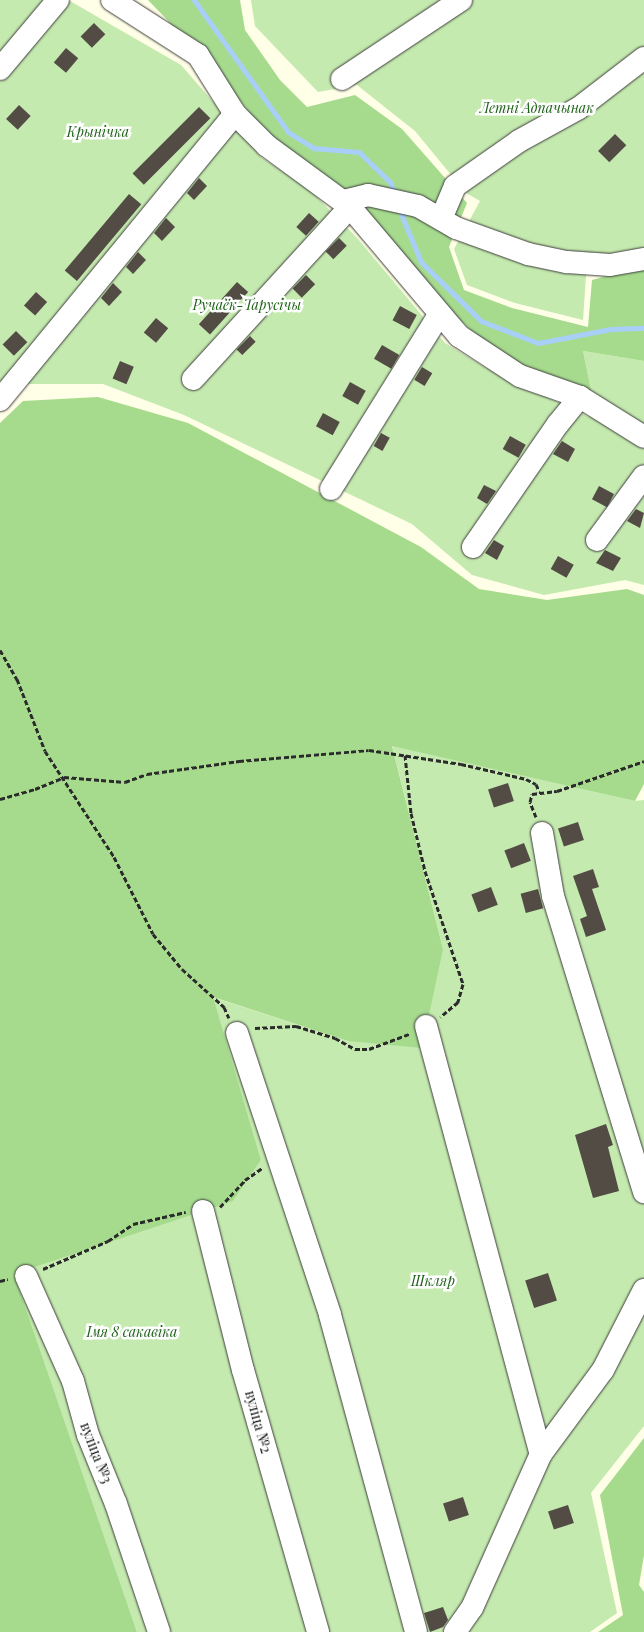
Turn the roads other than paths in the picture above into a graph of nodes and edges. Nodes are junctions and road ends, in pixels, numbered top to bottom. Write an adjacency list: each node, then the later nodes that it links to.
1 (58, 0): 5 (street)
2 (112, 0): 7 (street)
3 (461, 0): 6 (street)
4 (644, 58): 9 (street)
5 (0, 68)
6 (342, 79)
7 (235, 114): 8 (street); 14 (street)
8 (347, 204): 9 (street); 11 (street); 12 (street)
9 (441, 219): 10 (street)
10 (644, 259)
11 (439, 315): 13 (street); 17 (street)
12 (192, 379)
13 (580, 397): 15 (street); 19 (street)
14 (0, 400)
15 (644, 437)
16 (644, 476): 18 (street)
17 (331, 489)
18 (597, 540)
19 (473, 547)
20 (542, 833): 23 (street)
21 (426, 1026): 27 (street)
22 (236, 1033): 30 (street)
23 (644, 1192)
24 (203, 1211): 29 (street, вуліца №2)
25 (26, 1276): 28 (street, вуліца №3)
26 (644, 1290): 27 (street)
27 (541, 1454): 31 (street)
28 (159, 1632)
29 (318, 1632)
30 (416, 1632)
31 (455, 1632)

